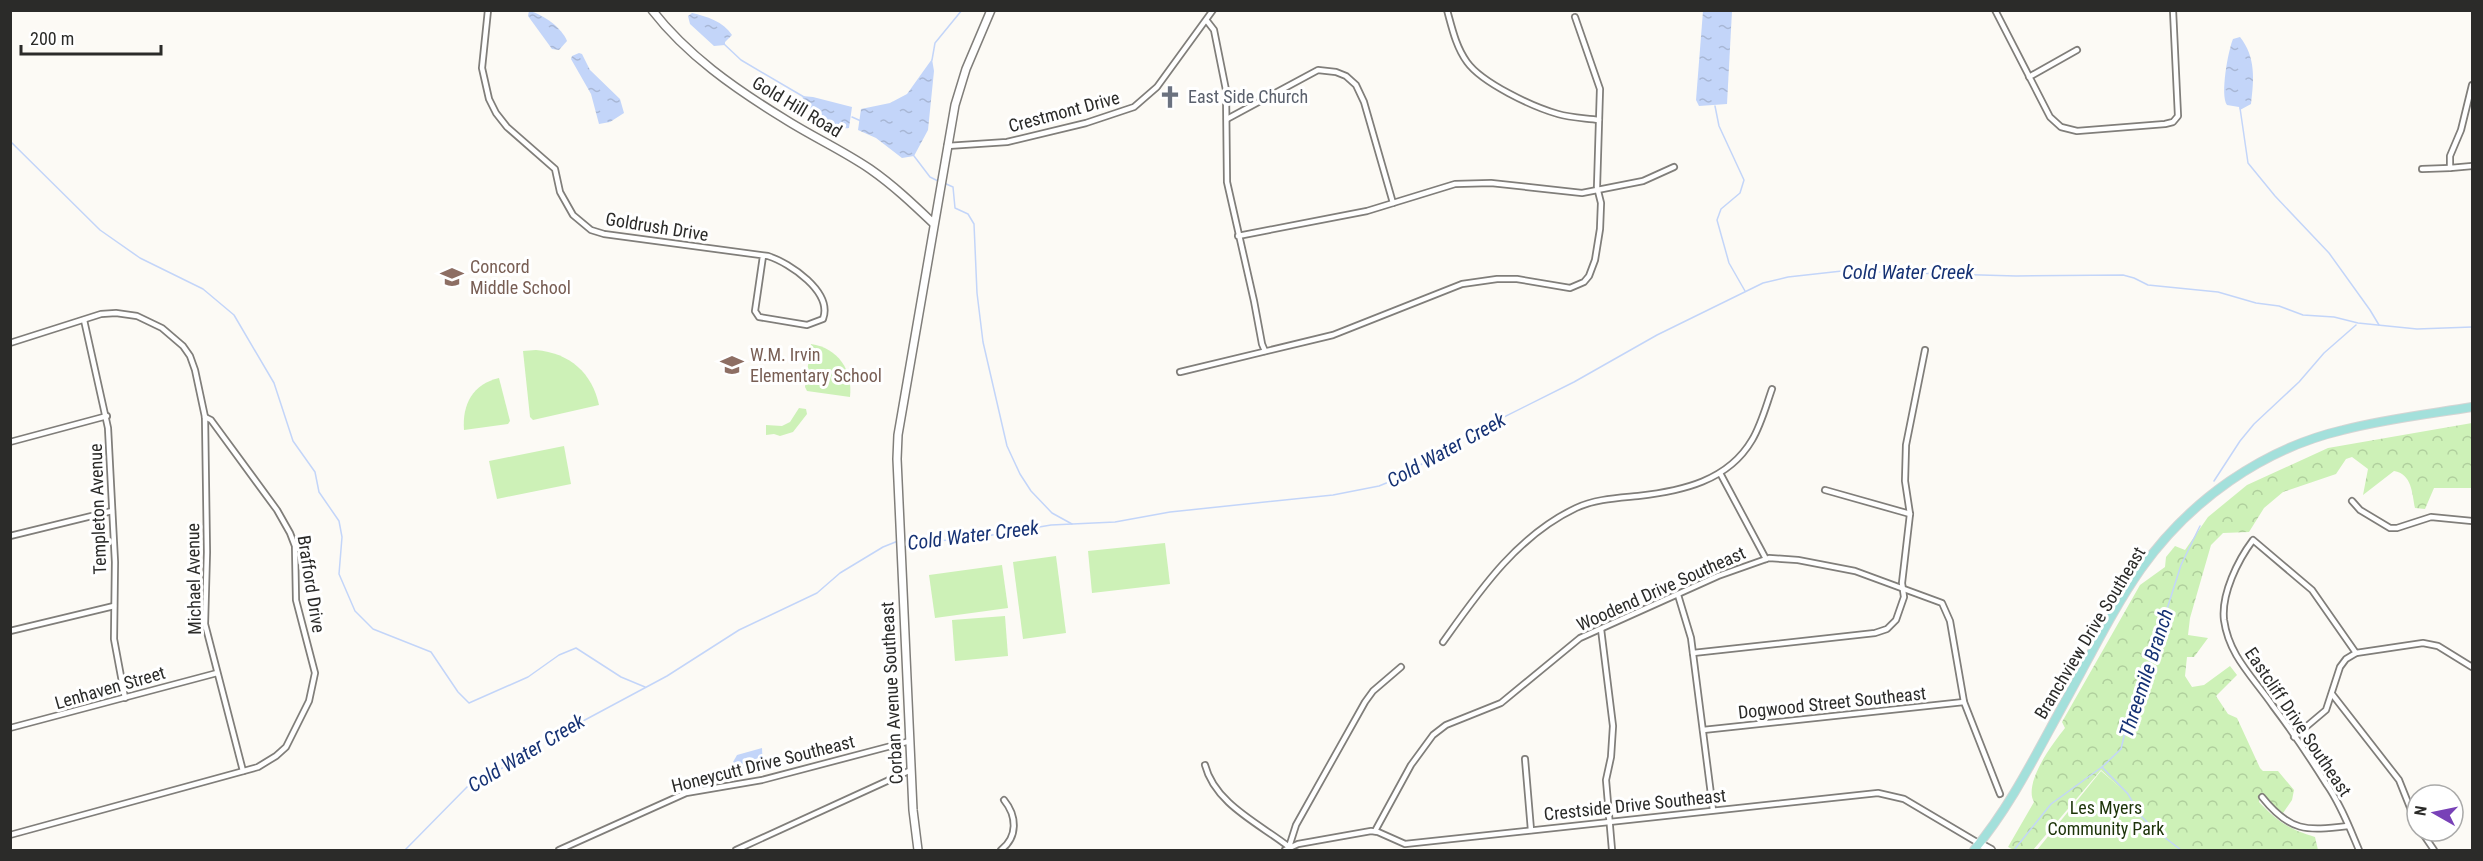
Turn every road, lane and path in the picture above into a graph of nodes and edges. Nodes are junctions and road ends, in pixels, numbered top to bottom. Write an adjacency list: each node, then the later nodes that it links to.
1 (488, 10): 24 (street, Goldrush Drive)
2 (652, 10): 22 (main road, Gold Hill Road)
3 (991, 10): 15 (main road, Corban Avenue Southeast)
4 (1213, 10): 9 (street, Crestmont Drive)
5 (1447, 10): 14 (street)
6 (1995, 10): 11 (street)
7 (2173, 10): 11 (street)
8 (1575, 17): 14 (street)
9 (1207, 21): 13 (street); 15 (street, Crestmont Drive)
10 (2078, 50): 11 (street)
11 (2029, 77)
12 (2472, 85): 18 (street)
13 (1227, 119): 21 (street); 23 (street)
14 (1599, 120): 20 (street)
15 (946, 146): 22 (main road, Corban Avenue Southeast)
16 (2472, 166): 18 (street)
17 (1674, 167): 20 (street)
18 (2450, 168): 19 (street)
19 (2422, 169)
20 (1598, 192): 21 (street); 28 (street)
21 (1393, 203): 23 (street)
22 (933, 223): 60 (main road, Corban Avenue Southeast)
23 (1239, 236): 28 (street)
24 (763, 256): 24 (street, Goldrush Drive)
25 (84, 320): 26 (street); 32 (street, Templeton Avenue); 33 (street)
26 (10, 343)
27 (1925, 350): 39 (street)
28 (1265, 351): 29 (street)
29 (1179, 372)
30 (1772, 389): 35 (street)
31 (2472, 407): 75 (main road, Branchview Drive Southeast)
32 (107, 416): 34 (street); 38 (street, Templeton Avenue)
33 (205, 417): 53 (street, Michael Avenue); 64 (street, Brafford Drive)
34 (10, 442)
35 (1720, 473): 42 (street); 48 (street)
36 (1825, 490): 39 (street)
37 (2352, 501): 40 (street)
38 (112, 511): 41 (street); 45 (street, Templeton Avenue)
39 (1910, 514): 43 (street)
40 (2472, 521)
41 (10, 536)
42 (1766, 559): 43 (street, Woodend Drive Southeast); 44 (street, Woodend Drive Southeast)
43 (1903, 590): 49 (street); 56 (street, Woodend Drive Southeast)
44 (1678, 595): 46 (street, Woodend Drive Southeast); 49 (street)
45 (114, 606): 47 (street); 55 (street, Templeton Avenue)
46 (1601, 629): 70 (street); 73 (street, Woodend Drive Southeast)
47 (10, 631)
48 (1443, 642)
49 (1693, 653): 58 (street)
50 (2356, 653): 52 (street); 54 (street); 59 (street, Eastcliff Drive Southeast)
51 (1401, 667): 76 (street)
52 (2472, 667)
53 (217, 673): 55 (street, Lenhaven Street); 64 (street, Michael Avenue)
54 (2332, 694): 59 (street); 67 (street)
55 (125, 698): 57 (street, Lenhaven Street)
56 (1964, 702): 58 (street, Dogwood Street Southeast); 65 (street, Woodend Drive Southeast)
57 (10, 728)
58 (1703, 730): 69 (street)
59 (2295, 737): 71 (street, Eastcliff Drive Southeast)
60 (910, 741): 63 (main road, Corban Avenue Southeast); 77 (street, Honeycutt Drive Southeast)
61 (1525, 759): 72 (street)
62 (1205, 765): 76 (street)
63 (911, 770): 78 (street); 79 (main road, Corban Avenue Southeast)
64 (243, 771): 74 (street, Brafford Drive)
65 (2000, 794)
66 (2262, 797): 71 (street)
67 (2405, 797)
68 (1004, 800): 80 (street)
69 (1713, 810): 70 (street, Crestside Drive Southeast); 75 (street, Crestside Drive Southeast)
70 (1609, 821): 72 (street, Crestside Drive Southeast); 81 (street)
71 (2348, 826): 83 (street, Eastcliff Drive Southeast)
72 (1531, 830): 73 (street, Crestside Drive Southeast)
73 (1374, 831): 76 (street)
74 (10, 835)
75 (1977, 847): 82 (main road)
76 (1287, 849)
77 (559, 850)
78 (736, 850)
79 (918, 850)
80 (1001, 850)
81 (1612, 850)
82 (1991, 850)
83 (2359, 850)

